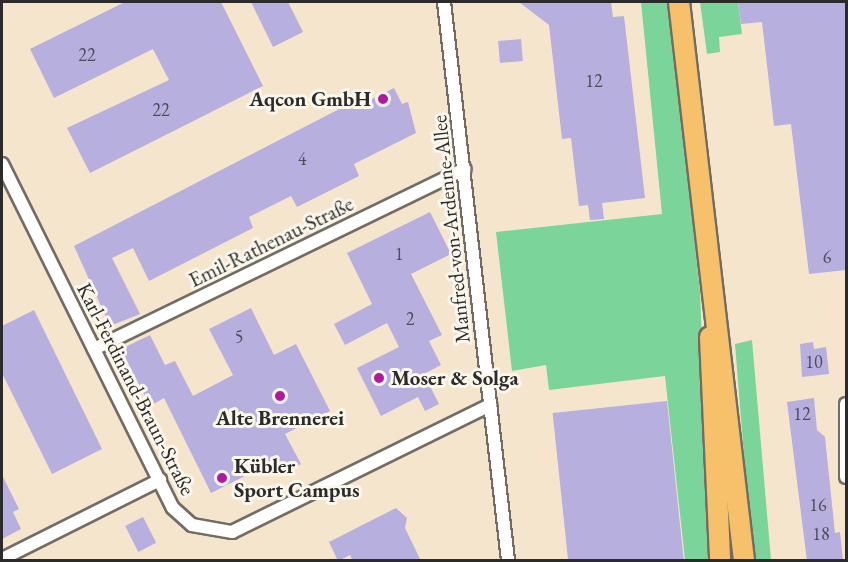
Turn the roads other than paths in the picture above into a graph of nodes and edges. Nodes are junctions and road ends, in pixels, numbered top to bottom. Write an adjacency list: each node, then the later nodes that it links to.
1 (444, 2): 4 (street, Manfred-von-Ardenne-Allee)
2 (679, 2): 5 (main road)
3 (2, 164): 6 (street, Karl-Ferdinand-Braun-Straße)
4 (465, 169): 6 (street, Emil-Rathenau-Straße); 8 (street, Manfred-von-Ardenne-Allee)
5 (708, 262): 13 (main road); 14 (main road)
6 (94, 349): 10 (street, Karl-Ferdinand-Braun-Straße)
7 (846, 404): 9 (street)
8 (490, 405): 10 (street, Karl-Ferdinand-Braun-Straße); 12 (street, Manfred-von-Ardenne-Allee)
9 (846, 477)
10 (160, 480): 11 (street)
11 (2, 559)
12 (508, 561)
13 (720, 561)
14 (744, 561)

